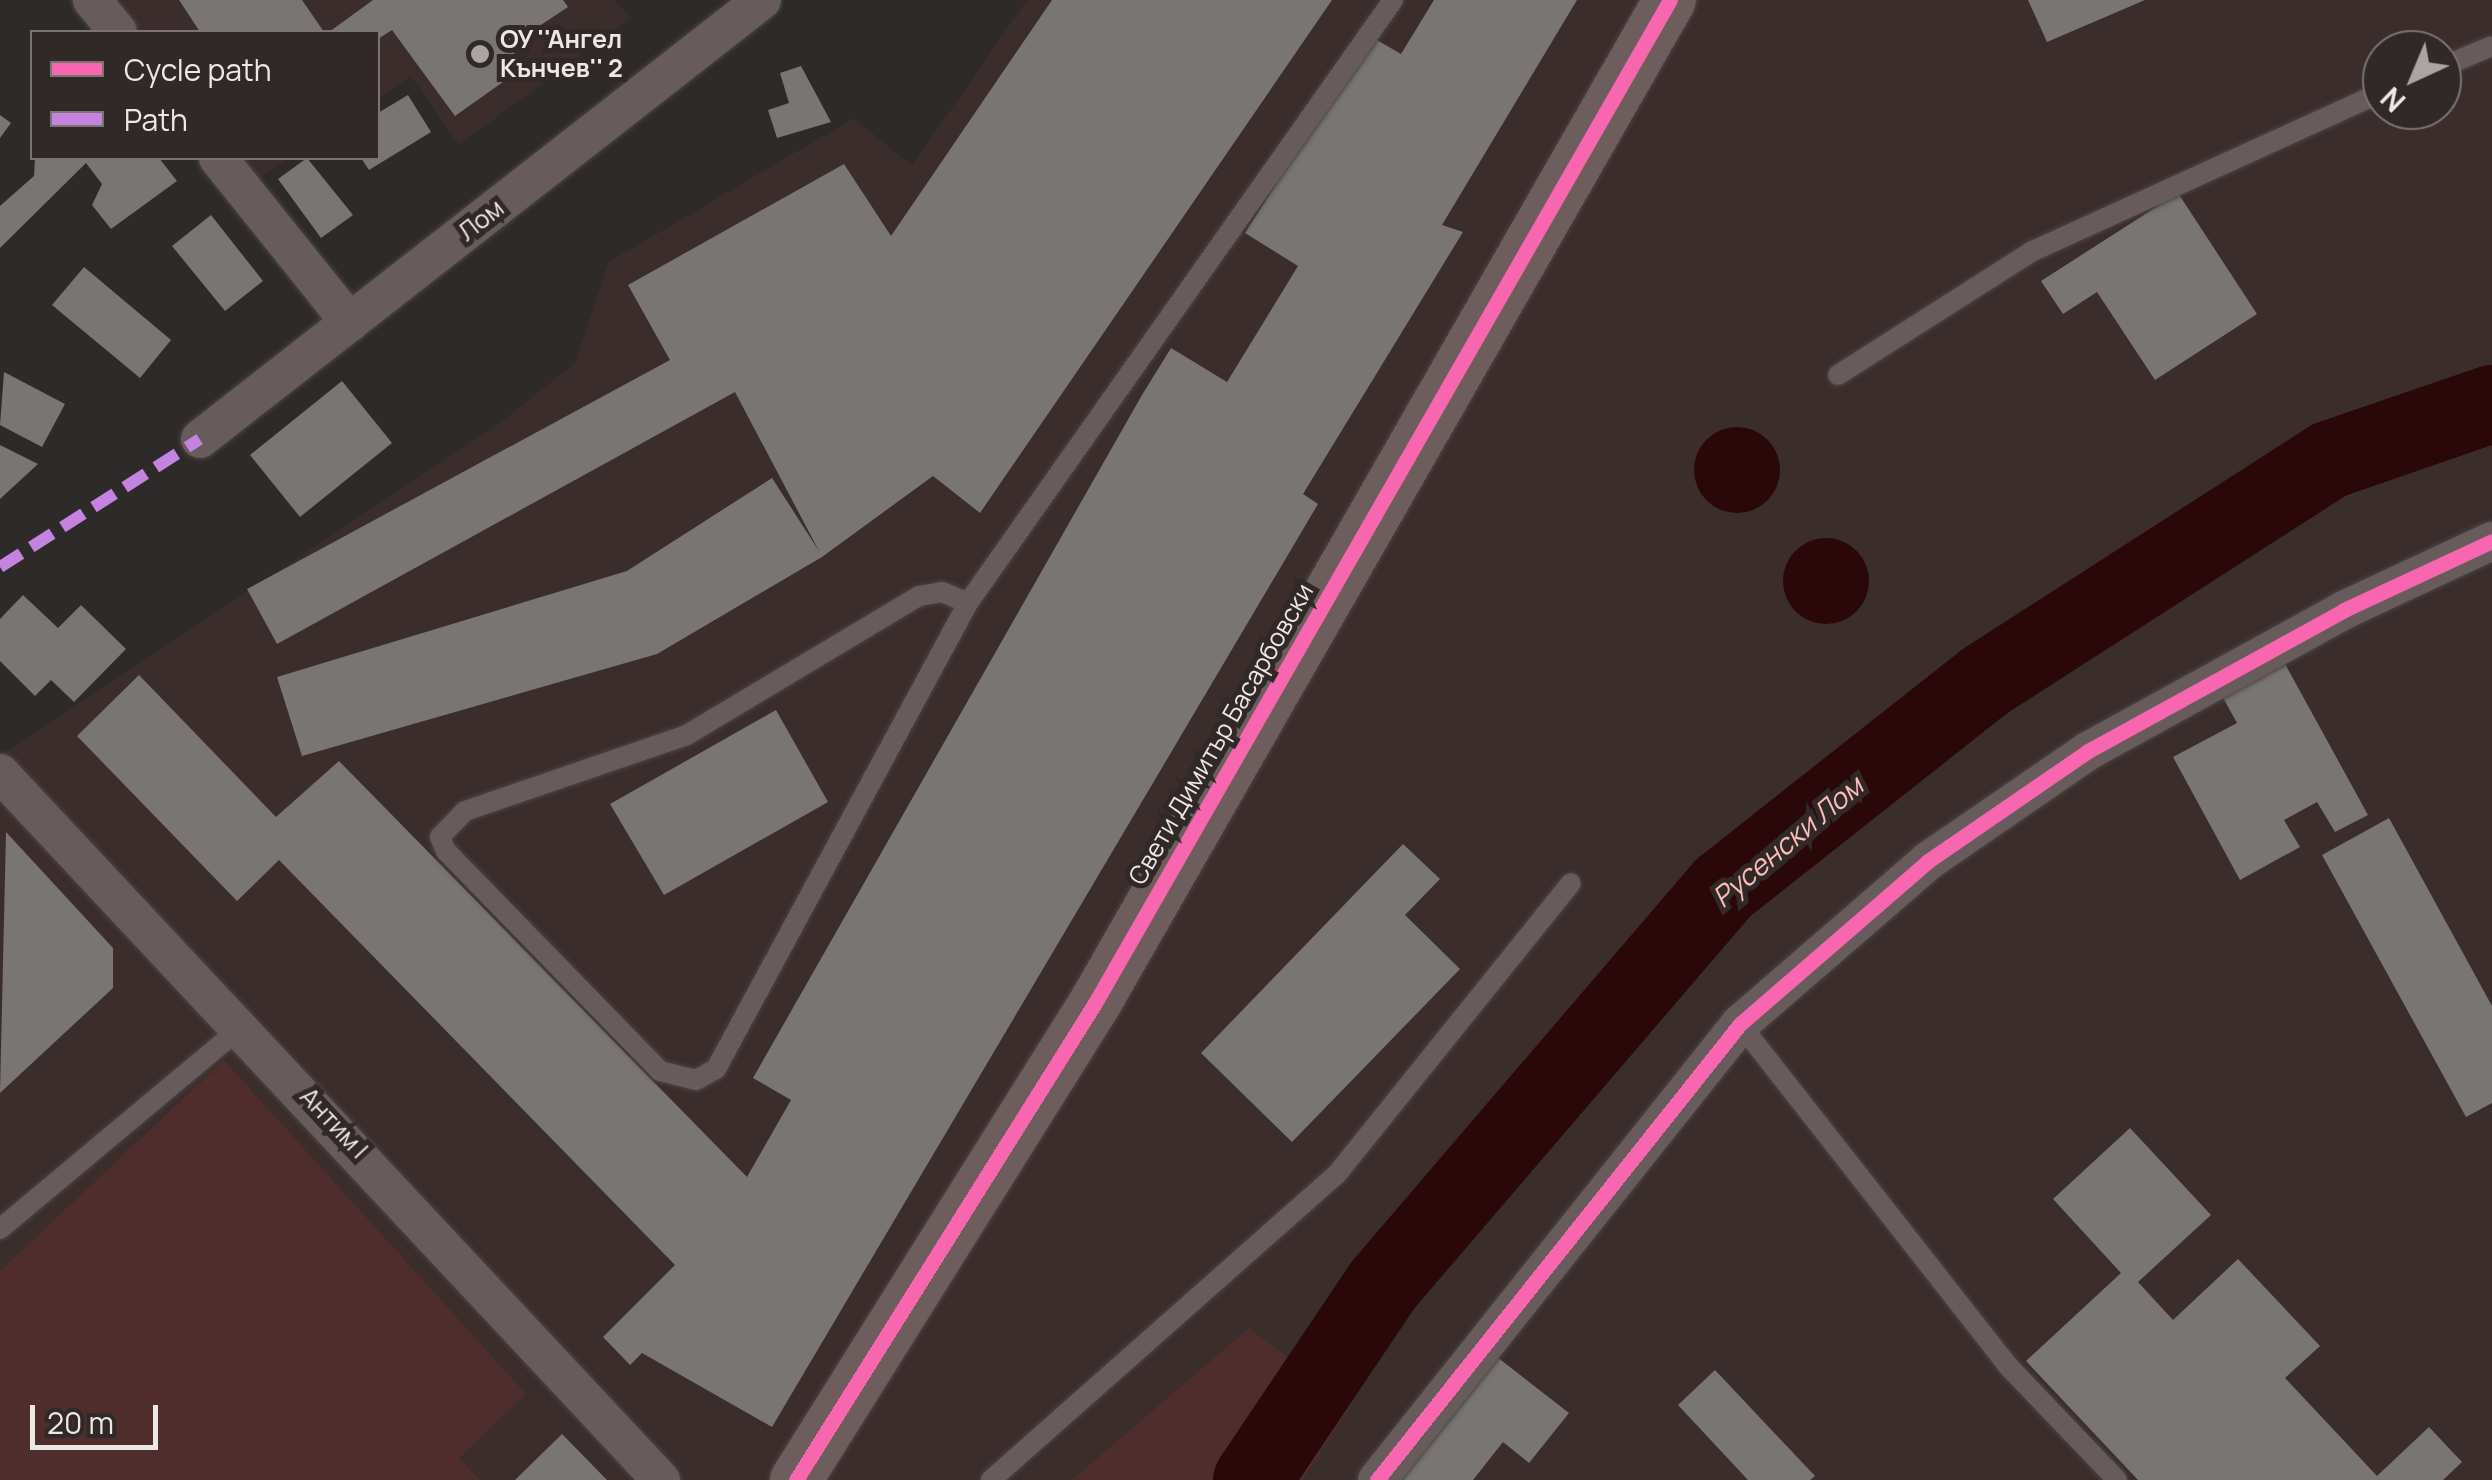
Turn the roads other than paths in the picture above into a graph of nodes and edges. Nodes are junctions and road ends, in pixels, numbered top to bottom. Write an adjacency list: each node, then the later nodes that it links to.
1 (92, 0): 5 (street)
2 (762, 0): 10 (street, Лом)
3 (1393, 0): 14 (lane)
4 (1670, 0): 21 (street, Свети Димитър Басарбовски)
5 (116, 30)
6 (2492, 46): 7 (lane)
7 (2462, 59)
8 (2362, 101): 11 (lane)
9 (220, 160): 10 (street)
10 (350, 323): 12 (street, Лом)
11 (1838, 375)
12 (200, 439)
13 (2492, 541): 17 (street)
14 (968, 603): 14 (lane)
15 (0, 772): 18 (street, Антим I)
16 (1571, 883): 22 (lane)
17 (1740, 1024): 23 (street); 24 (lane)
18 (244, 1025): 19 (lane); 20 (street, Антим I)
19 (0, 1229)
20 (661, 1480)
21 (796, 1480)
22 (991, 1480)
23 (1377, 1480)
24 (2117, 1480)

